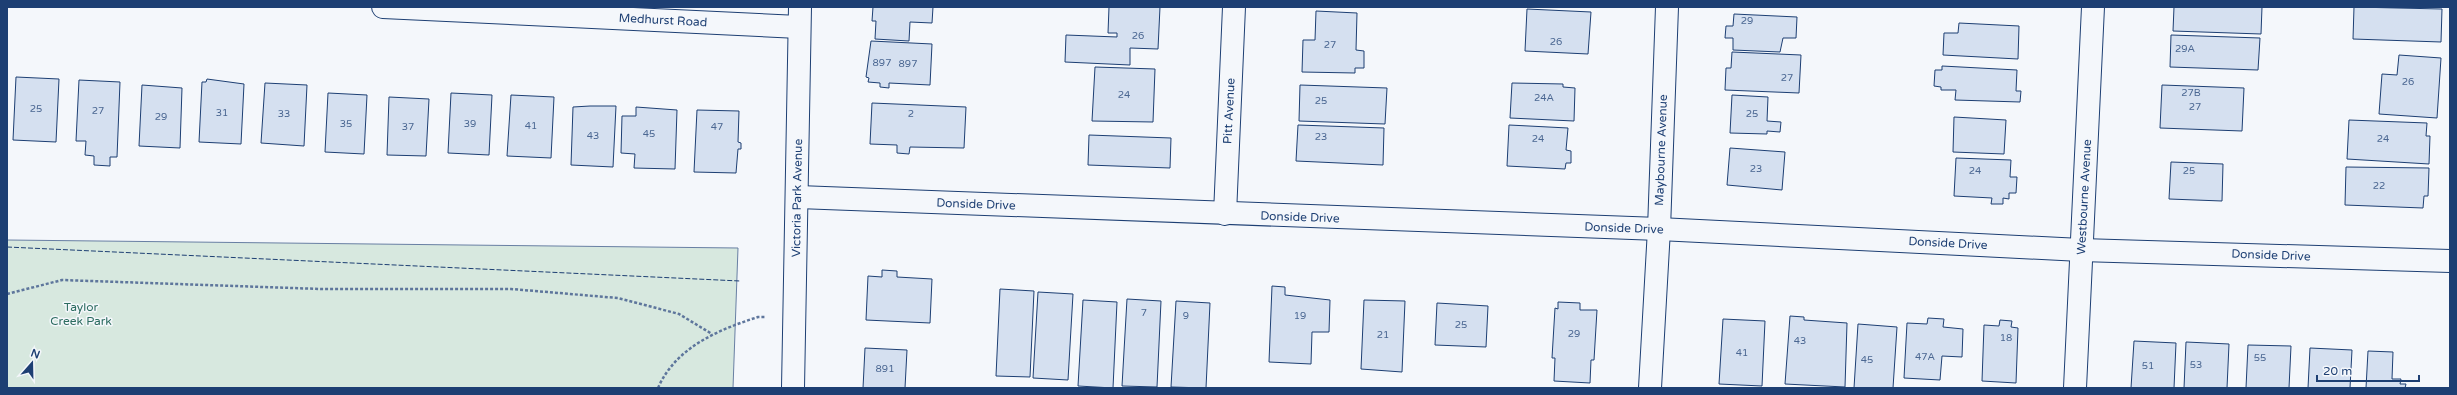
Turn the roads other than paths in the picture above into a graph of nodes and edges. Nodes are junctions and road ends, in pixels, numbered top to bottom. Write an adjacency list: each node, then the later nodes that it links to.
1 (383, 7): 5 (street, Medhurst Road)
2 (1234, 7): 7 (street, Pitt Avenue)
3 (1667, 7): 8 (street, Maybourne Avenue)
4 (2093, 7): 9 (street, Westbourne Avenue)
5 (799, 17): 6 (street, Victoria Park Avenue)
6 (798, 197): 7 (street, Donside Drive); 11 (street, Victoria Park Avenue)
7 (1225, 214): 8 (street, Donside Drive)
8 (1659, 229): 9 (street, Donside Drive); 12 (street, Maybourne Avenue)
9 (2081, 250): 10 (street, Donside Drive); 13 (street, Westbourne Avenue)
10 (2450, 261)
11 (793, 388)
12 (1650, 388)
13 (2075, 388)

